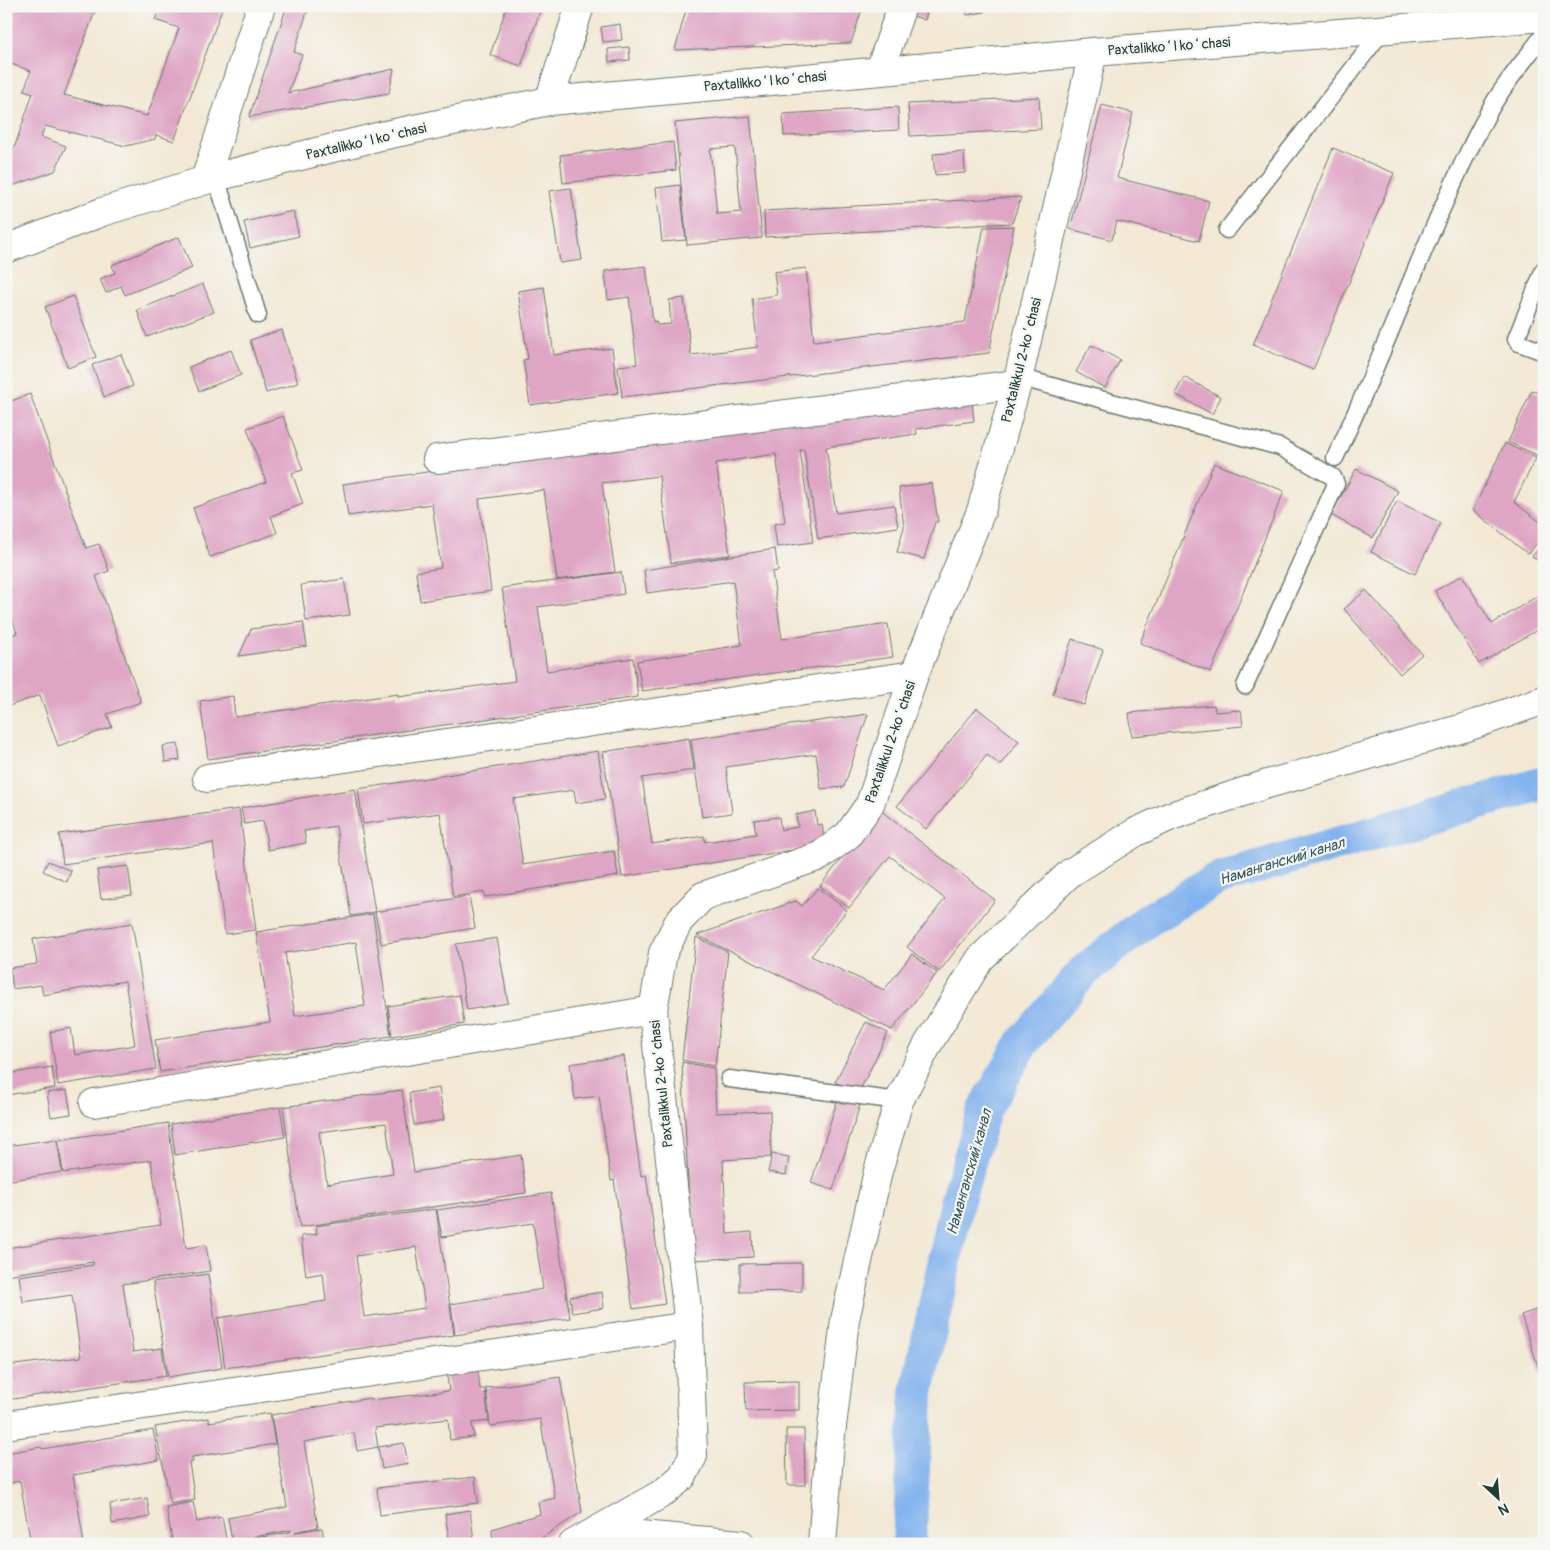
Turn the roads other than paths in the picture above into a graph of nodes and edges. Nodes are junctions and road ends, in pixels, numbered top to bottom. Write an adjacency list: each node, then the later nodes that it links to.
1 (261, 6): 11 (street)
2 (580, 6): 10 (street)
3 (902, 6): 9 (street)
4 (1470, 15): 5 (street, Paxtalikkoʻl koʻchasi); 6 (street, Paxtalikkoʻl koʻchasi)
5 (1544, 17)
6 (1384, 29): 8 (street, Paxtalikkoʻl koʻchasi); 12 (lane)
7 (1544, 34): 18 (lane)
8 (1093, 52): 9 (street, Paxtalikkoʻl koʻchasi); 17 (street, Paxtalikkul 2-koʻchasi)
9 (880, 70): 10 (street, Paxtalikkoʻl koʻchasi)
10 (549, 101): 11 (street, Paxtalikkoʻl koʻchasi)
11 (210, 179): 13 (street, Paxtalikkoʻl koʻchasi); 15 (lane)
12 (1227, 230)
13 (6, 249)
14 (1544, 269): 16 (lane)
15 (258, 315)
16 (1544, 352)
17 (1018, 381): 19 (street); 20 (street, Paxtalikkul 2-koʻchasi); 21 (lane)
18 (1335, 458)
19 (437, 459)
20 (914, 675): 23 (street); 24 (street, Paxtalikkul 2-koʻchasi)
21 (1245, 686)
22 (1544, 700): 26 (street)
23 (207, 778)
24 (653, 1010): 27 (street); 28 (street, Paxtalikkul 2-koʻchasi)
25 (729, 1079): 26 (lane)
26 (899, 1101): 33 (street)
27 (94, 1103)
28 (688, 1326): 29 (street); 30 (street, Paxtalikkul 2-koʻchasi)
29 (6, 1425)
30 (596, 1531): 31 (street, Paxtalikkul 2-koʻchasi); 32 (street)
31 (573, 1544)
32 (741, 1544)
33 (822, 1544)

